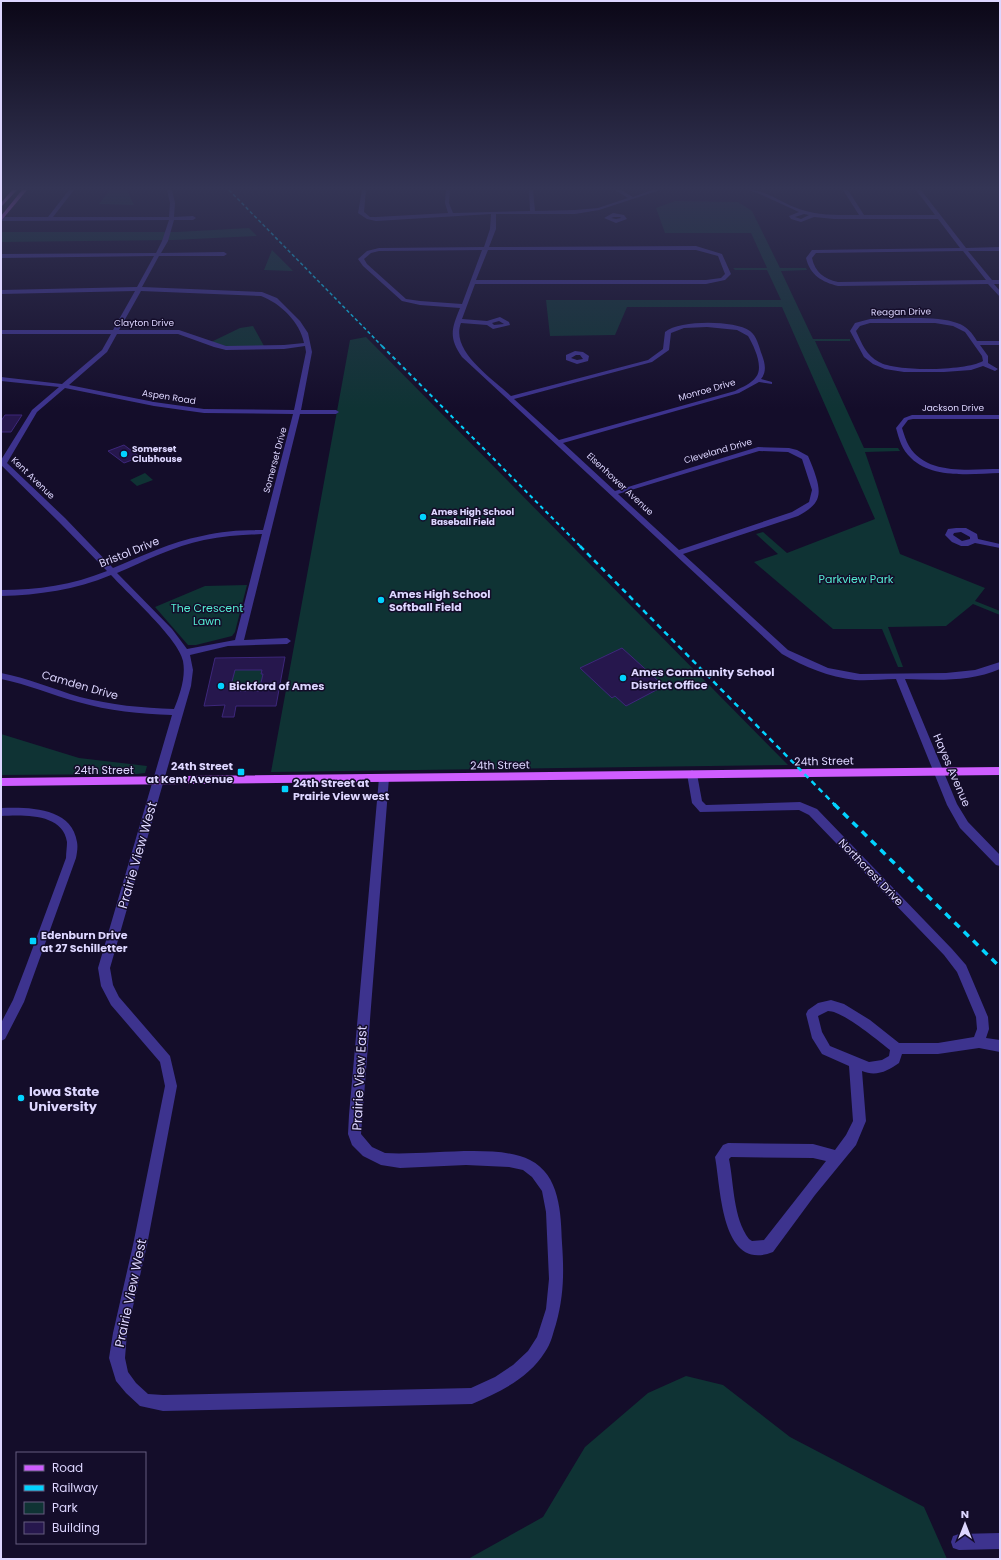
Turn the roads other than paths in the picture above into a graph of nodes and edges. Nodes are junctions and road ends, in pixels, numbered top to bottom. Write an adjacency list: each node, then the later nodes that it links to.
1 (153, 263): 12 (street, Kent Avenue)
2 (363, 263): 15 (street)
3 (481, 263): 8 (street, Eisenhower Avenue)
4 (724, 263): 7 (street)
5 (811, 263): 11 (street)
6 (975, 263): 11 (street)
7 (723, 279): 8 (street); 9 (street)
8 (474, 282): 15 (street, Eisenhower Avenue)
9 (732, 282)
10 (1000, 282): 11 (street)
11 (991, 283): 14 (street)
12 (138, 289): 13 (street); 23 (street, Kent Avenue); 26 (street, Somerset Drive)
13 (1, 292)
14 (1000, 295)
15 (464, 306): 17 (street, Eisenhower Avenue)
16 (849, 320): 19 (street)
17 (459, 321): 18 (street); 35 (street, Eisenhower Avenue)
18 (489, 323)
19 (859, 324): 24 (street, Reagan Drive); 28 (street, Reagan Drive)
20 (663, 325): 21 (street)
21 (673, 329): 32 (street); 35 (street)
22 (1, 332): 23 (street, Clayton Drive)
23 (115, 332): 26 (street, Clayton Drive); 34 (street, Kent Avenue)
24 (977, 343): 25 (street); 27 (street, Reagan Drive)
25 (1000, 343)
26 (308, 344): 36 (street, Somerset Drive)
27 (984, 364): 28 (street, Reagan Drive); 29 (street)
28 (882, 366): 30 (street)
29 (995, 369)
30 (875, 370)
31 (1, 379): 34 (street, Aspen Road)
32 (758, 380): 33 (street); 41 (street, Monroe Drive)
33 (770, 383)
34 (65, 385): 36 (street, Aspen Road); 42 (street, Kent Avenue)
35 (509, 398): 41 (street, Eisenhower Avenue)
36 (297, 412): 37 (street, Aspen Road); 45 (street, Somerset Drive)
37 (336, 412)
38 (898, 416): 40 (street)
39 (1000, 417): 40 (street, Jackson Drive)
40 (906, 419): 43 (street)
41 (559, 442): 44 (street, Eisenhower Avenue)
42 (2, 463): 49 (street, Kent Avenue)
43 (1000, 471)
44 (615, 493): 48 (street, Eisenhower Avenue); 48 (street, Cleveland Drive)
45 (265, 532): 49 (street, Bristol Drive); 52 (street, Somerset Drive)
46 (974, 540): 47 (street)
47 (1000, 546)
48 (678, 553): 56 (street, Eisenhower Avenue)
49 (113, 570): 50 (street, Bristol Drive); 53 (street, Kent Avenue)
50 (1, 594)
51 (287, 641): 52 (street)
52 (239, 642): 53 (street)
53 (184, 653): 57 (street, Kent Avenue)
54 (1000, 665): 56 (street, Eisenhower Avenue)
55 (1, 676): 57 (street, Camden Drive)
56 (899, 676): 58 (street, Hayes Avenue)
57 (177, 712): 62 (street, Kent Avenue)
58 (938, 771): 59 (main road, 24th Street); 60 (main road, 24th Street); 65 (street, Hayes Avenue)
59 (1000, 771)
60 (692, 774): 61 (main road, 24th Street); 67 (street, Northcrest Drive)
61 (384, 778): 62 (main road, 24th Street); 72 (street, Prairie View East)
62 (159, 781): 63 (main road, 24th Street); 72 (street, Prairie View West)
63 (1, 782)
64 (1, 812): 66 (street)
65 (1000, 862)
66 (1, 1035)
67 (979, 1042): 68 (street); 69 (street)
68 (1000, 1046)
69 (896, 1048): 70 (street); 70 (street)
70 (855, 1064): 71 (street)
71 (838, 1157): 71 (street)
72 (556, 1288)
73 (1000, 1541): 74 (street)
74 (959, 1542)

